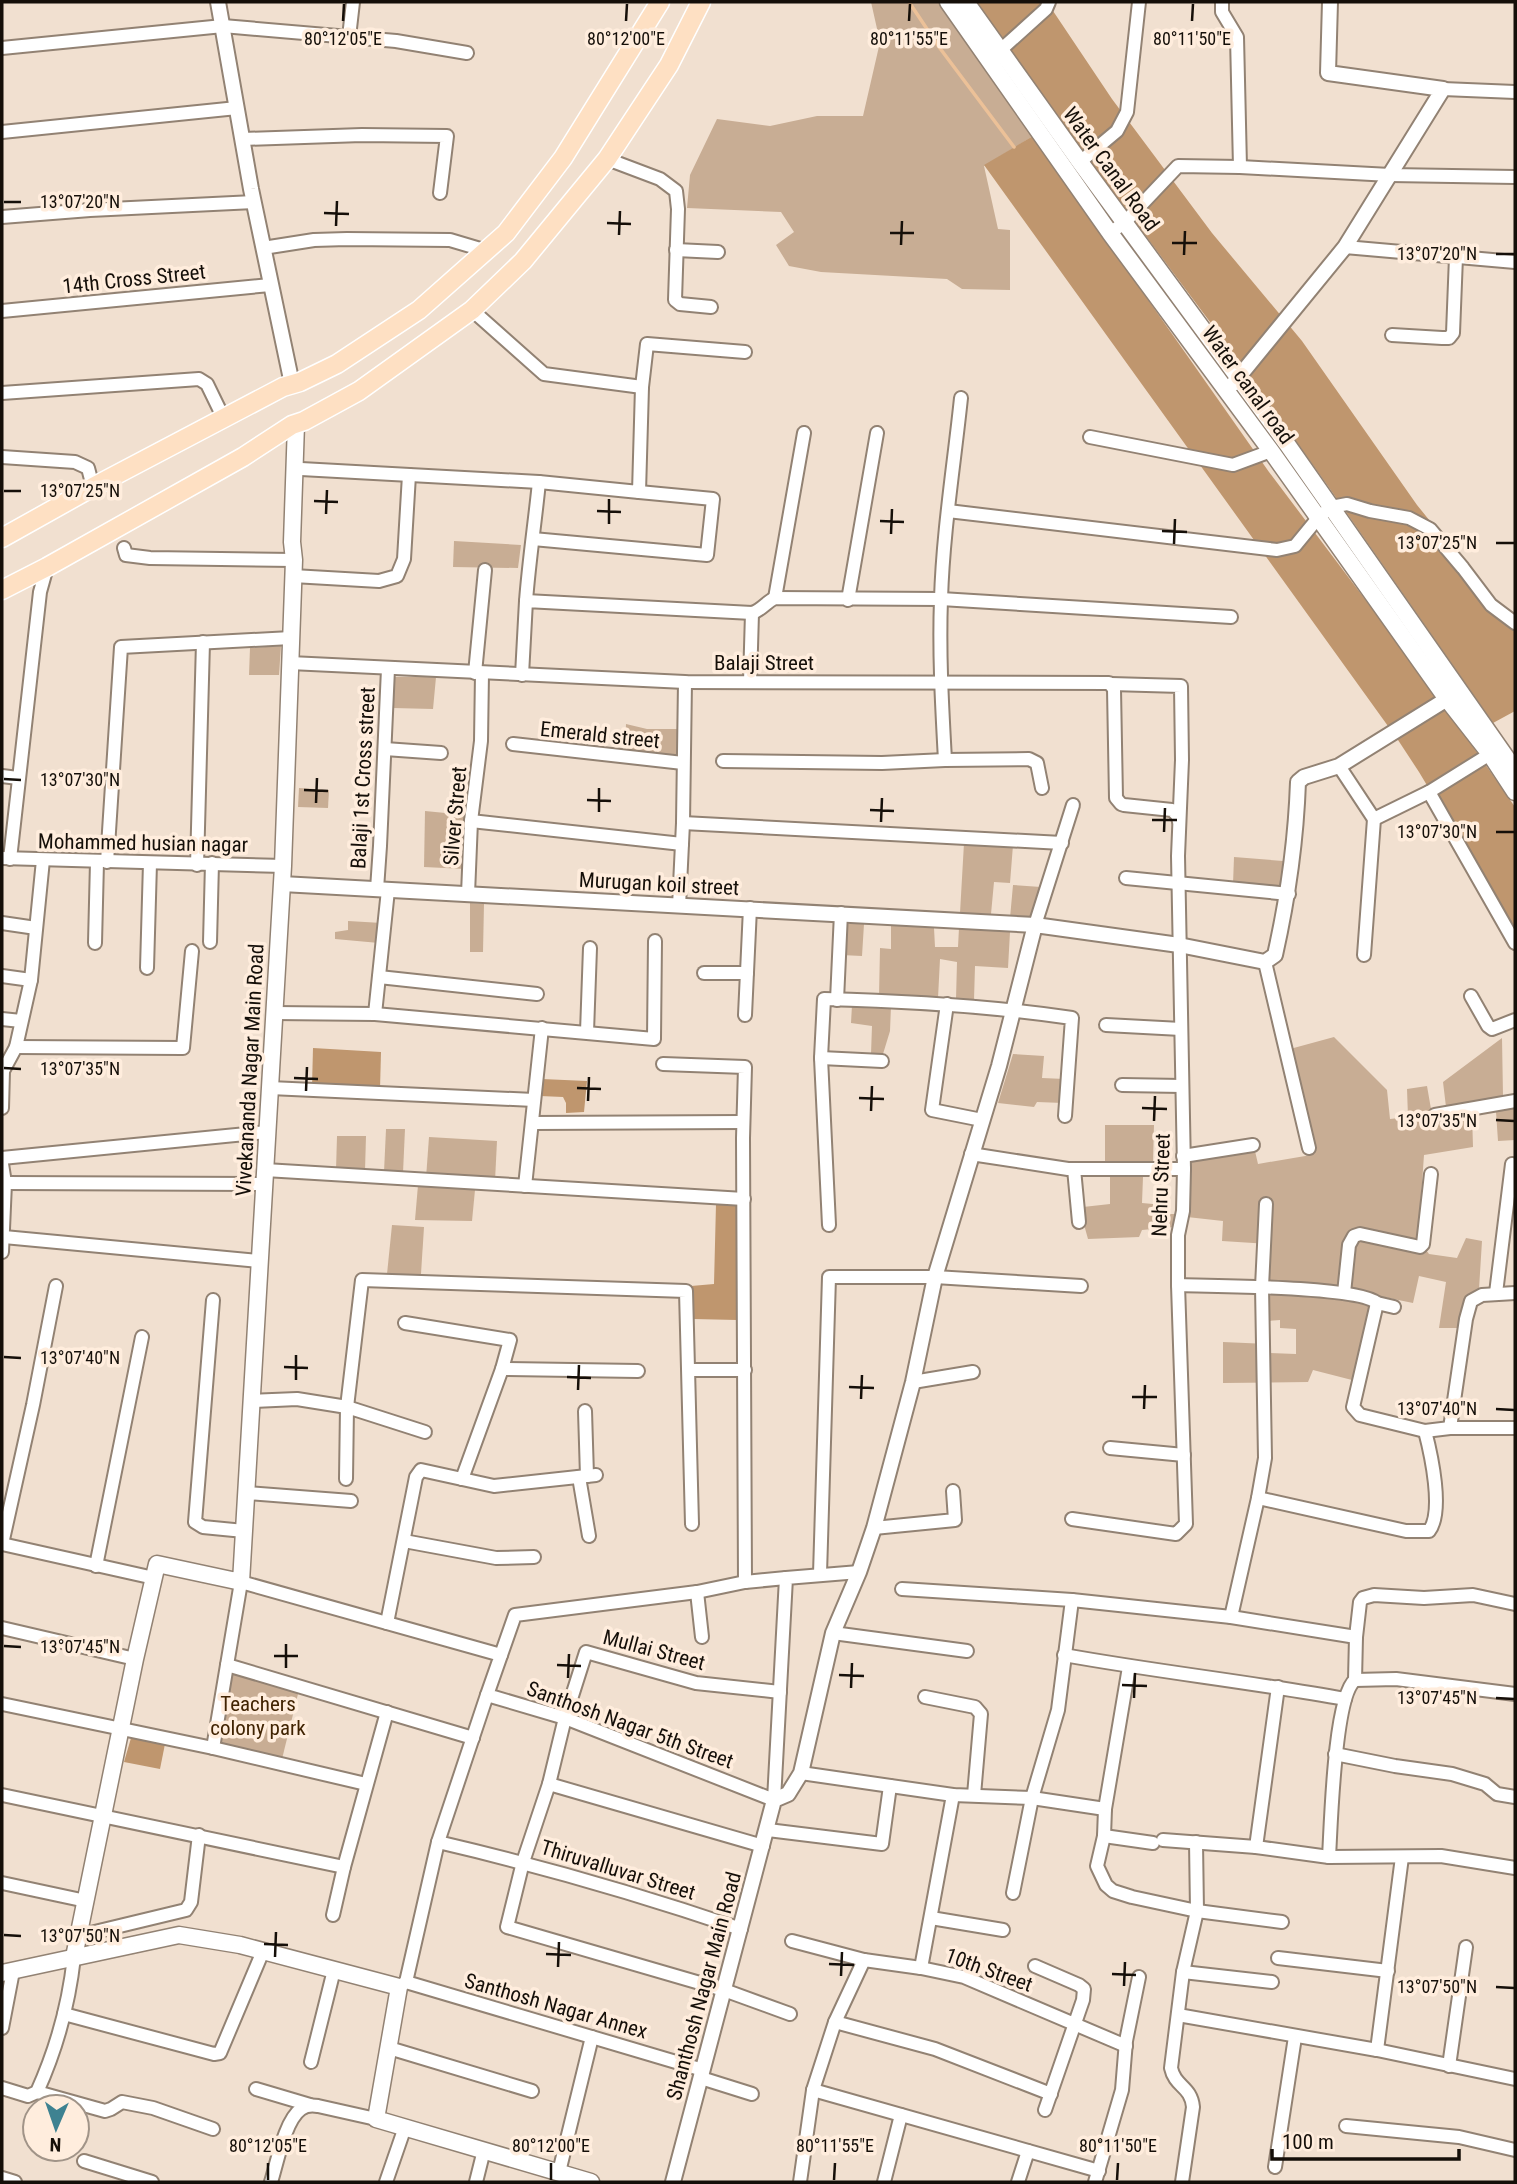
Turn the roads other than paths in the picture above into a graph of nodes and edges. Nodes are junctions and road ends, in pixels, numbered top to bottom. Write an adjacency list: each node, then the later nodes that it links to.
1 (218, 2): 11 (street)
2 (353, 2): 12 (street)
3 (660, 2): 34 (main road)
4 (701, 2): 21 (main road)
5 (948, 2): 15 (main road, Water canal road)
6 (966, 2): 15 (main road, Water Canal Road)
7 (1049, 2): 15 (street)
8 (1139, 2): 22 (street)
9 (1222, 2): 23 (street)
10 (1330, 2): 16 (street)
11 (223, 26): 12 (street); 13 (street); 18 (street)
12 (349, 37): 14 (street)
13 (2, 48)
14 (467, 53)
15 (994, 55): 22 (main road, Water Canal Road); 30 (main road, Water canal road)
16 (1443, 89): 17 (street); 24 (street)
17 (1515, 92)
18 (237, 108): 19 (street); 20 (street)
19 (2, 132)
20 (243, 139): 26 (street); 27 (street)
21 (607, 159): 33 (street); 40 (main road)
22 (1080, 162): 29 (main road, Water Canal Road)
23 (1240, 167): 24 (street); 29 (street)
24 (1390, 175): 25 (street); 31 (street)
25 (1515, 177)
26 (440, 193)
27 (254, 202): 28 (street); 32 (street)
28 (2, 217)
29 (1124, 223): 30 (street); 44 (main road, Water Canal Road)
30 (1111, 233): 47 (main road, Water canal road)
31 (1345, 247): 36 (street); 44 (street)
32 (263, 248): 34 (street); 38 (street)
33 (676, 250): 35 (street); 39 (street)
34 (487, 251): 45 (main road)
35 (718, 252)
36 (1456, 257): 37 (street); 42 (street)
37 (1515, 262)
38 (270, 285): 41 (street, 14th Cross Street); 45 (street)
39 (711, 307)
40 (472, 310): 46 (street); 51 (main road)
41 (2, 311)
42 (1392, 335)
43 (745, 352): 46 (street)
44 (1239, 379): 47 (street); 62 (main road, Water Canal Road)
45 (292, 384): 50 (main road)
46 (642, 387): 61 (street)
47 (1226, 391): 55 (main road, Water canal road)
48 (2, 393): 50 (street)
49 (961, 398): 63 (street)
50 (224, 419): 60 (main road)
51 (300, 423): 57 (main road); 68 (main road)
52 (804, 433): 72 (street)
53 (877, 433): 74 (street)
54 (1090, 437): 55 (street)
55 (1271, 451): 64 (main road, Water canal road)
56 (2, 457): 60 (street)
57 (298, 469): 58 (street); 69 (main road); 69 (main road)
58 (409, 475): 59 (street); 69 (street)
59 (538, 482): 61 (street); 66 (street)
60 (93, 487): 65 (main road)
61 (639, 492): 66 (street)
62 (1331, 507): 64 (street); 78 (street); 98 (main road, Water Canal Road)
63 (948, 511): 64 (street); 73 (street)
64 (1318, 518): 89 (main road, Water canal road)
65 (2, 538)
66 (533, 539): 75 (street)
67 (124, 548): 69 (street)
68 (47, 567): 71 (main road); 100 (street)
69 (294, 568): 79 (main road, Vivekananda Nagar Main Road)
70 (485, 570): 83 (street, Silver Street)
71 (2, 590)
72 (775, 598): 74 (street); 76 (street)
73 (941, 599): 74 (street); 77 (street); 87 (street)
74 (848, 600)
75 (526, 601): 76 (street); 84 (street)
76 (752, 613): 86 (street)
77 (1231, 617)
78 (1515, 623)
79 (291, 638): 80 (street); 81 (main road, Vivekananda Nagar Main Road)
80 (203, 642): 113 (street); 116 (street)
81 (290, 663): 82 (street, Balaji Street); 117 (main road, Vivekananda Nagar Main Road)
82 (388, 668): 83 (street, Balaji Street); 91 (street, Balaji 1st Cross street)
83 (478, 673): 84 (street, Balaji Street); 106 (street, Silver Street)
84 (522, 675): 85 (street, Balaji Street)
85 (685, 682): 86 (street, Balaji Street); 96 (street)
86 (750, 682): 87 (street, Balaji Street)
87 (941, 683): 88 (street, Balaji Street); 94 (street)
88 (1111, 684): 107 (street); 107 (street, Nehru Street)
89 (1447, 699): 93 (main road, Water canal road); 97 (street)
90 (513, 744): 96 (street, Emerald street)
91 (385, 749): 92 (street); 121 (street, Balaji 1st Cross street)
92 (441, 753)
93 (1490, 754): 102 (street); 103 (main road, Water canal road)
94 (945, 760): 95 (street); 101 (street)
95 (723, 761)
96 (683, 763): 108 (street)
97 (1339, 766): 105 (street); 123 (street)
98 (1515, 770)
99 (2, 776): 100 (street)
100 (18, 778): 111 (street)
101 (1042, 788)
102 (1429, 792): 105 (street); 133 (street)
103 (1515, 792)
104 (1073, 805): 109 (street)
105 (1374, 819): 137 (street)
106 (471, 821): 110 (street); 122 (street, Silver Street)
107 (1179, 821): 120 (street, Nehru Street)
108 (683, 822): 109 (street); 110 (street)
109 (1062, 843): 128 (street)
110 (682, 844): 124 (street)
111 (6, 859): 112 (street, Mohammed husian nagar)
112 (43, 860): 113 (street, Mohammed husian nagar); 129 (street)
113 (102, 862): 114 (street, Mohammed husian nagar); 132 (street)
114 (150, 863): 116 (street, Mohammed husian nagar); 139 (street)
115 (212, 863): 116 (street, Mohammed husian nagar); 117 (street, Mohammed husian nagar); 131 (street)
116 (197, 865)
117 (283, 866): 119 (main road, Vivekananda Nagar Main Road)
118 (1126, 878): 120 (street)
119 (282, 884): 121 (street, Murugan koil street); 150 (main road, Vivekananda Nagar Main Road)
120 (1178, 884): 123 (street); 134 (street, Nehru Street)
121 (383, 890): 122 (street, Murugan koil street); 143 (street, Balaji 1st Cross street)
122 (468, 894): 124 (street, Murugan koil street)
123 (1289, 894): 138 (street)
124 (679, 906): 125 (street, Murugan koil street)
125 (750, 909): 126 (street, Murugan koil street); 141 (street)
126 (841, 914): 128 (street, Murugan koil street); 147 (street)
127 (2, 923): 129 (street)
128 (1035, 925): 134 (street, Murugan koil street); 149 (street)
129 (36, 928): 144 (street)
130 (655, 941): 159 (street)
131 (210, 942)
132 (95, 943)
133 (1515, 943)
134 (1179, 945): 138 (street, Murugan koil street); 158 (street, Nehru Street)
135 (590, 948): 159 (street)
136 (192, 951): 160 (street)
137 (1364, 955)
138 (1265, 962): 178 (street)
139 (147, 968)
140 (704, 973): 141 (street)
141 (747, 973): 152 (street)
142 (2, 976): 144 (street)
143 (379, 977): 145 (street); 151 (street, Balaji 1st Cross street)
144 (31, 980): 155 (street)
145 (537, 994)
146 (1471, 996): 154 (street)
147 (837, 1000): 148 (street); 161 (street)
148 (947, 1004): 149 (street); 173 (street)
149 (1014, 1009): 172 (street); 173 (street)
150 (274, 1013): 151 (street); 167 (main road, Vivekananda Nagar Main Road)
151 (375, 1014): 157 (street)
152 (745, 1015)
153 (2, 1019): 155 (street)
154 (1515, 1020)
155 (22, 1021): 160 (street)
156 (1106, 1025): 158 (street)
157 (542, 1028): 159 (street); 168 (street)
158 (1181, 1029): 166 (street, Nehru Street)
159 (587, 1032)
160 (16, 1047): 164 (street)
161 (821, 1058): 162 (street); 192 (street)
162 (882, 1061)
163 (663, 1064): 174 (street)
164 (2, 1072): 170 (street)
165 (1122, 1085): 166 (street)
166 (1182, 1086): 181 (street, Nehru Street)
167 (270, 1088): 168 (street); 176 (main road, Vivekananda Nagar Main Road)
168 (534, 1100): 175 (street)
169 (1515, 1101): 171 (street)
170 (2, 1108)
171 (1435, 1115)
172 (1065, 1116)
173 (982, 1120): 179 (street)
174 (743, 1122): 175 (street); 189 (street)
175 (532, 1123): 188 (street)
176 (267, 1132): 180 (street); 186 (main road, Vivekananda Nagar Main Road)
177 (1253, 1145): 181 (street)
178 (1309, 1149)
179 (971, 1154): 184 (street); 196 (street)
180 (2, 1158)
181 (1184, 1162): 184 (street); 197 (street, Nehru Street)
182 (2, 1164): 187 (street)
183 (1512, 1164): 202 (street)
184 (1074, 1169): 191 (street)
185 (1431, 1174): 201 (street)
186 (264, 1177): 187 (street); 188 (street); 195 (main road, Vivekananda Nagar Main Road)
187 (5, 1183): 193 (street)
188 (525, 1186): 189 (street)
189 (744, 1199): 211 (street)
190 (1266, 1204): 200 (street)
191 (1079, 1222)
192 (829, 1225)
193 (4, 1237): 194 (street); 195 (street)
194 (2, 1252)
195 (258, 1261): 215 (main road, Vivekananda Nagar Main Road)
196 (935, 1278): 199 (street); 214 (street); 241 (street)
197 (1178, 1285): 200 (street); 223 (street, Nehru Street)
198 (56, 1286): 237 (street)
199 (1081, 1286)
200 (1262, 1287): 201 (street); 229 (street)
201 (1344, 1293): 205 (street)
202 (1496, 1293): 203 (street); 218 (street)
203 (1515, 1293)
204 (213, 1300): 234 (street)
205 (1377, 1303): 206 (street); 220 (street)
206 (1394, 1307)
207 (405, 1324): 209 (street)
208 (142, 1337): 239 (street)
209 (502, 1369): 212 (street); 226 (street)
210 (689, 1370): 211 (street); 216 (street); 232 (street)
211 (745, 1370): 245 (street)
212 (638, 1371)
213 (974, 1372): 214 (street)
214 (913, 1381): 233 (street)
215 (251, 1401): 216 (street); 228 (main road, Vivekananda Nagar Main Road)
216 (347, 1407): 221 (street); 225 (street)
217 (584, 1411): 224 (street)
218 (1450, 1428): 219 (street); 220 (street)
219 (1515, 1428)
220 (1425, 1431): 229 (street)
221 (425, 1432)
222 (1110, 1448): 223 (street)
223 (1184, 1455): 231 (street, Nehru Street)
224 (587, 1476): 226 (street); 235 (street)
225 (346, 1479)
226 (462, 1479): 236 (street)
227 (953, 1491): 233 (street)
228 (247, 1493): 230 (street); 234 (main road, Vivekananda Nagar Main Road)
229 (1258, 1498): 250 (street)
230 (352, 1501)
231 (1072, 1518)
232 (692, 1524)
233 (874, 1528): 240 (street)
234 (244, 1531): 244 (main road, Vivekananda Nagar Main Road)
235 (589, 1536)
236 (404, 1541): 238 (street); 251 (street)
237 (2, 1544): 239 (street)
238 (534, 1557)
239 (96, 1566): 242 (street)
240 (859, 1572): 241 (street); 253 (street)
241 (820, 1574): 243 (street)
242 (153, 1578): 244 (main road); 259 (main road)
243 (786, 1578): 245 (street); 264 (street)
244 (241, 1582): 251 (street); 260 (street)
245 (745, 1583): 247 (street)
246 (902, 1589): 248 (street)
247 (697, 1592): 254 (street); 258 (street)
248 (1072, 1600): 250 (street); 257 (street)
249 (1515, 1604): 255 (street)
250 (1231, 1617): 255 (street)
251 (387, 1623): 258 (street)
252 (2, 1628): 259 (street)
253 (833, 1633): 256 (street); 276 (street)
254 (702, 1637)
255 (1356, 1637): 262 (street)
256 (967, 1651)
257 (1065, 1655): 261 (street); 284 (street)
258 (501, 1656): 266 (street)
259 (135, 1659): 272 (main road)
260 (227, 1665): 270 (street); 274 (street)
261 (1129, 1667): 263 (street); 286 (street)
262 (1355, 1680): 265 (street); 268 (street)
263 (1278, 1687): 268 (street); 294 (street)
264 (780, 1692): 271 (street, Mullai Street); 285 (street)
265 (1515, 1694)
266 (487, 1695): 271 (street, Santhosh Nagar 5th Street); 273 (street)
267 (925, 1698): 282 (street)
268 (1345, 1699): 275 (street)
269 (2, 1704): 272 (street)
270 (387, 1712): 273 (street); 277 (street)
271 (565, 1718): 278 (street); 285 (street, Santhosh Nagar 5th Street)
272 (122, 1730): 274 (street); 287 (main road)
273 (473, 1738): 291 (street)
274 (213, 1748): 277 (street)
275 (1335, 1754): 283 (street); 295 (street)
276 (801, 1773): 279 (street); 285 (street)
277 (366, 1784): 298 (street)
278 (549, 1784): 293 (street); 297 (street)
279 (890, 1786): 281 (street); 288 (street)
280 (2, 1795): 287 (street)
281 (953, 1795): 282 (street); 305 (street)
282 (974, 1795): 284 (street)
283 (1515, 1797)
284 (1032, 1798): 286 (street); 301 (street)
285 (774, 1800): 288 (street, Shanthosh Nagar Main Road)
286 (1105, 1809): 290 (street)
287 (103, 1817): 289 (street); 302 (main road)
288 (768, 1830): 293 (street, Shanthosh Nagar Main Road)
289 (199, 1835): 298 (street); 309 (street)
290 (1104, 1836): 292 (street); 303 (street)
291 (438, 1842): 297 (street, Thiruvalluvar Street); 324 (street)
292 (1196, 1842): 294 (street); 303 (street)
293 (764, 1846): 307 (street, Shanthosh Nagar Main Road)
294 (1256, 1847): 295 (street)
295 (1329, 1857): 296 (street)
296 (1402, 1857): 299 (street); 319 (street)
297 (523, 1862): 307 (street, Thiruvalluvar Street); 325 (street)
298 (344, 1867): 304 (street)
299 (1515, 1868)
300 (2, 1883): 302 (street)
301 (1013, 1893)
302 (86, 1901): 309 (main road)
303 (1197, 1911): 306 (street); 321 (street)
304 (333, 1915)
305 (931, 1918): 308 (street); 317 (street)
306 (1282, 1922)
307 (741, 1929): 325 (street, Shanthosh Nagar Main Road)
308 (1003, 1930)
309 (78, 1936): 313 (main road)
310 (792, 1941): 315 (street, 10th Street)
311 (1466, 1947): 338 (street)
312 (263, 1951): 313 (main road); 318 (main road); 326 (street)
313 (74, 1957): 320 (main road); 326 (street)
314 (1278, 1958): 319 (street)
315 (864, 1960): 317 (street, 10th Street); 329 (street)
316 (1035, 1966): 330 (street)
317 (921, 1968): 330 (street, 10th Street)
318 (334, 1970): 324 (main road); 337 (street)
319 (1388, 1971): 336 (street)
320 (7, 1972): 331 (street)
321 (1184, 1972): 323 (street); 328 (street)
322 (1139, 1978): 334 (street)
323 (1272, 1982)
324 (403, 1984): 332 (street, Santhosh Nagar Annex); 335 (main road)
325 (724, 1990): 327 (street); 339 (street, Shanthosh Nagar Main Road)
326 (64, 2014): 345 (street)
327 (790, 2014)
328 (1178, 2015): 333 (street); 373 (street)
329 (835, 2022): 343 (street); 347 (street)
330 (1075, 2024): 334 (street, 10th Street); 347 (street)
331 (2, 2028)
332 (592, 2037): 339 (street, Santhosh Nagar Annex); 360 (street)
333 (1295, 2037): 336 (street); 359 (street)
334 (1126, 2046): 361 (street)
335 (389, 2048): 344 (street); 351 (main road)
336 (1377, 2050): 338 (street)
337 (311, 2062)
338 (1449, 2066): 340 (street)
339 (702, 2074): 346 (street, Santhosh Nagar Annex); 369 (street, Shanthosh Nagar Main Road)
340 (1515, 2079)
341 (2, 2088): 345 (street)
342 (256, 2089): 348 (street)
343 (813, 2090): 350 (street); 370 (street)
344 (532, 2091)
345 (37, 2092): 354 (street)
346 (752, 2094)
347 (1051, 2094): 349 (street)
348 (310, 2105): 351 (street); 365 (street)
349 (1045, 2110)
350 (901, 2115): 357 (street); 371 (street)
351 (376, 2119): 353 (main road)
352 (1346, 2126): 356 (street)
353 (405, 2127): 355 (main road); 366 (street)
354 (213, 2129)
355 (484, 2150): 360 (main road); 367 (street)
356 (1515, 2150)
357 (1028, 2151): 361 (street); 372 (street)
358 (90, 2163): 364 (street)
359 (1275, 2167)
360 (559, 2172): 368 (main road)
361 (1097, 2177)
362 (2, 2178): 363 (street)
363 (15, 2182)
364 (152, 2182)
365 (271, 2182)
366 (386, 2182)
367 (476, 2182)
368 (592, 2182)
369 (673, 2182)
370 (800, 2182)
371 (884, 2182)
372 (1018, 2182)
373 (1182, 2182)

